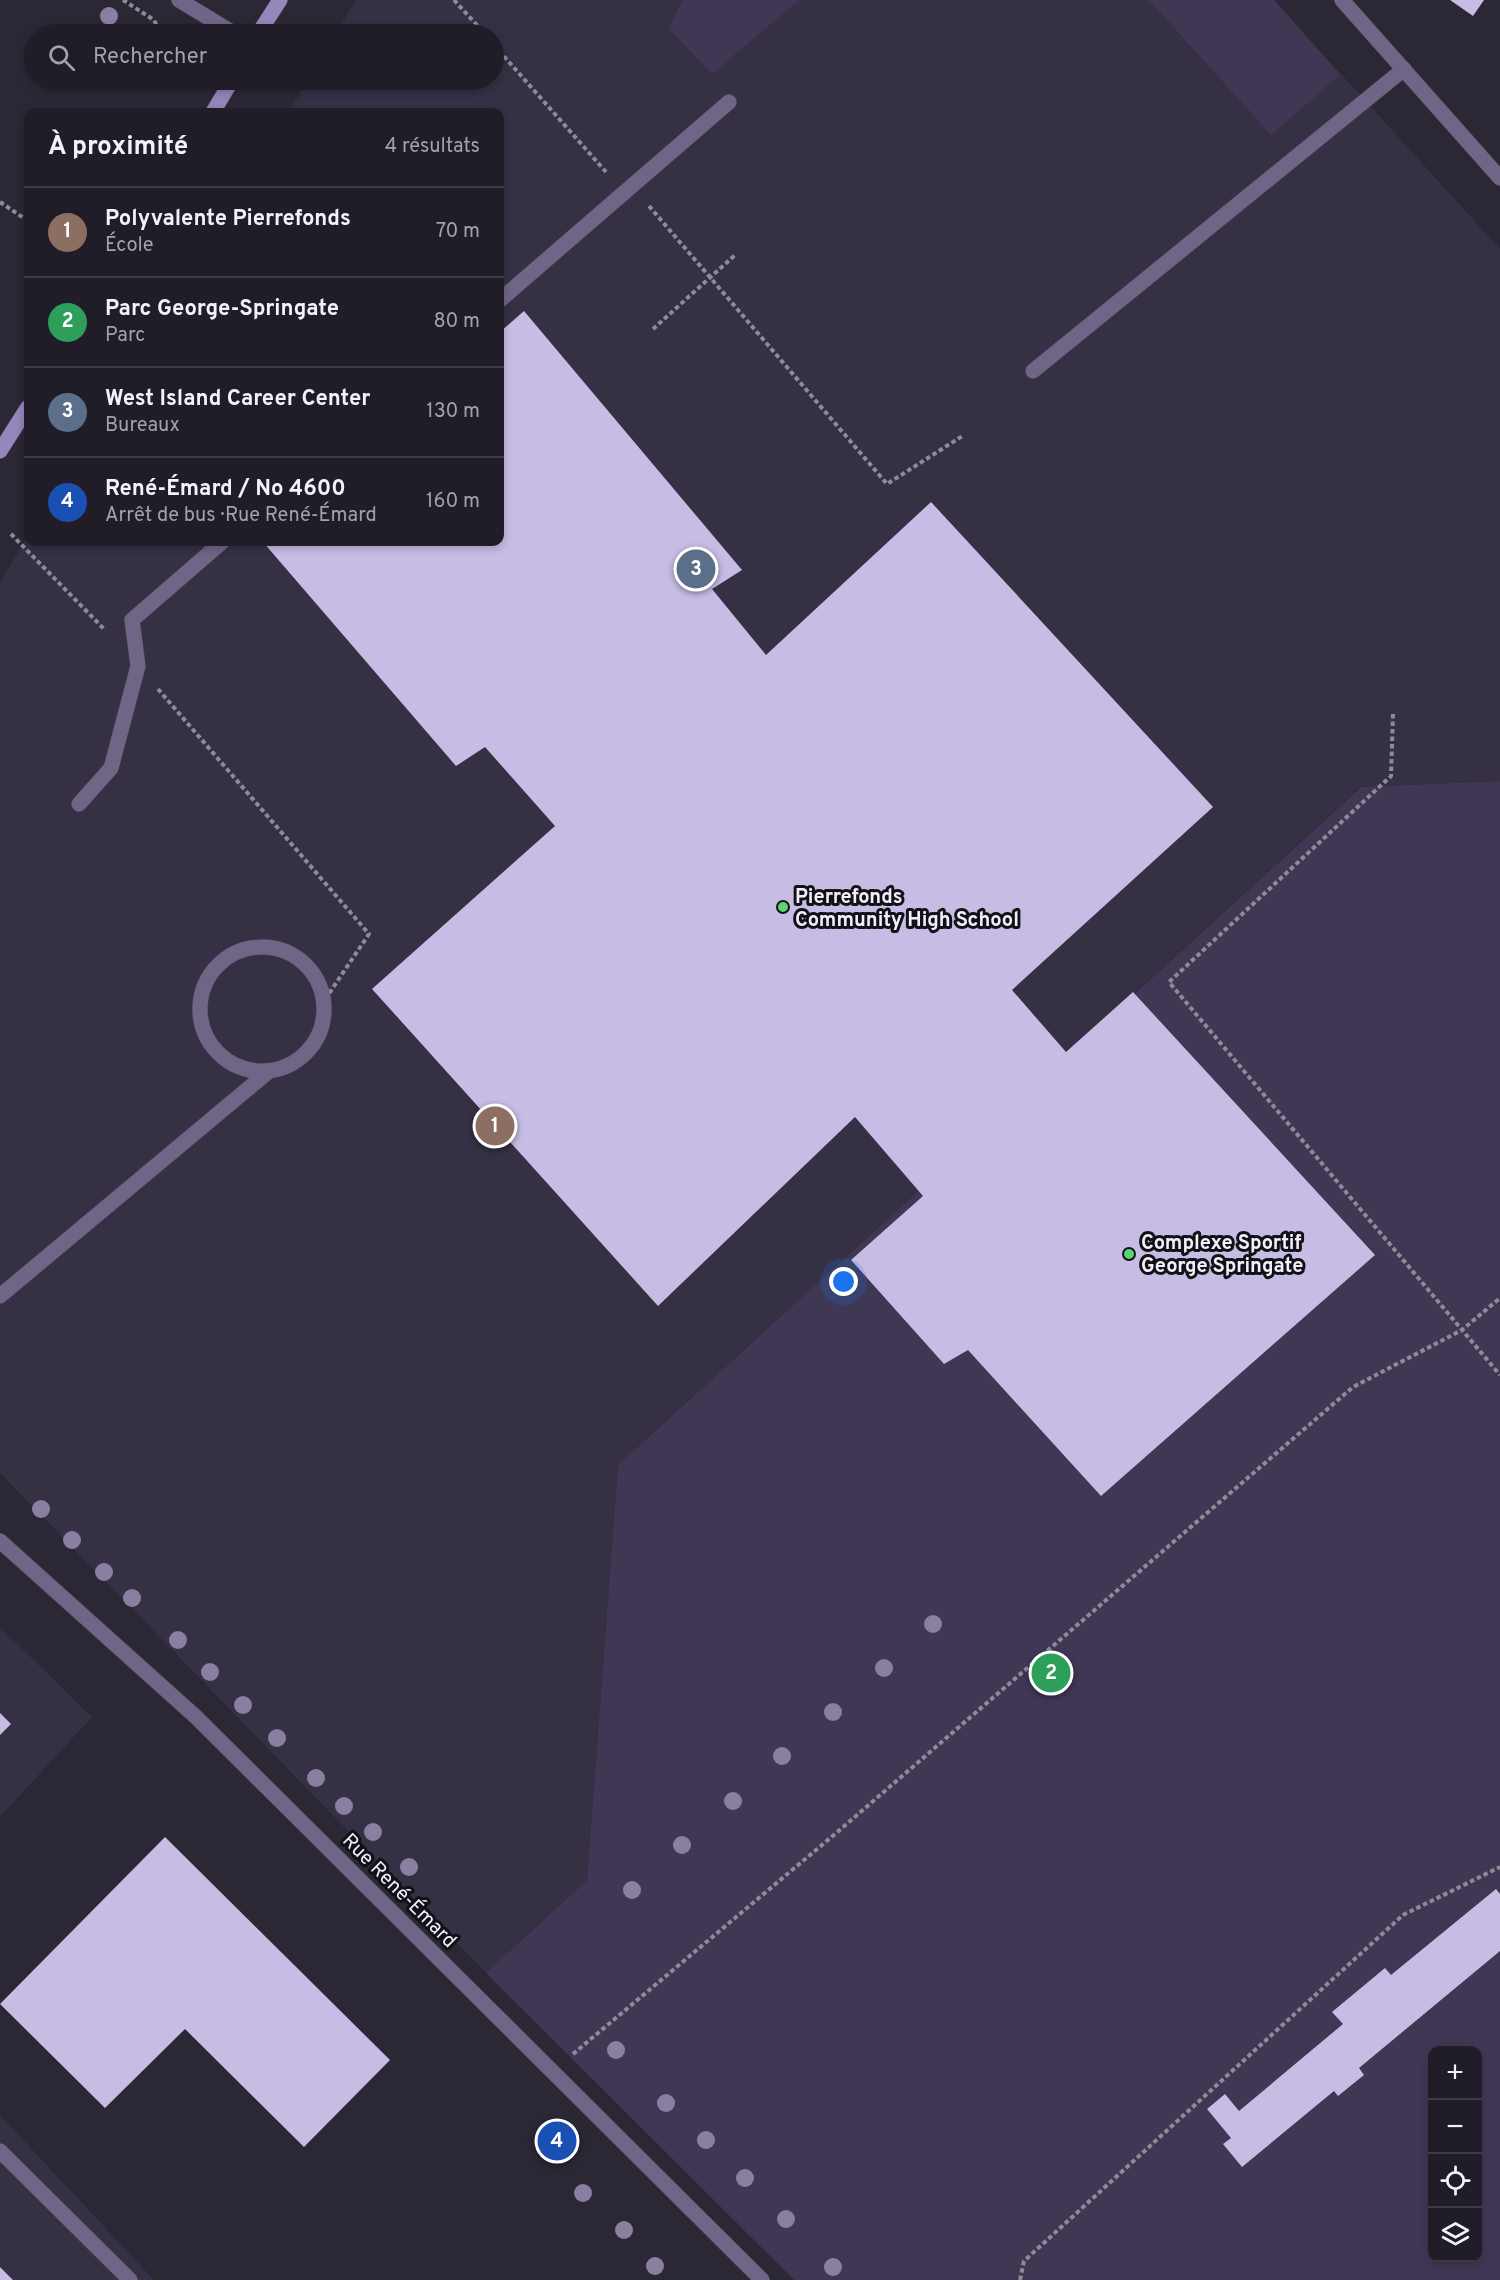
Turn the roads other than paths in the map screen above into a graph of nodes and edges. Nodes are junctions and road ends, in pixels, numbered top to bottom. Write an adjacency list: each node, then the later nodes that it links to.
1 (179, 0): 4 (street)
2 (280, 0): 5 (main road)
3 (1342, 0): 6 (street)
4 (219, 24)
5 (264, 24)
6 (1404, 69): 10 (street); 12 (street)
7 (226, 90): 9 (main road)
8 (729, 102): 11 (street)
9 (215, 108)
10 (1500, 178)
11 (504, 297)
12 (1033, 371)
13 (24, 413): 14 (main road)
14 (0, 451)
15 (217, 546): 16 (street)
16 (79, 804)
17 (268, 1072): 17 (street); 18 (street)
18 (0, 1296)
19 (0, 1541): 22 (street, Rue René-Émard)
20 (0, 2151): 21 (street)
21 (130, 2280)
22 (762, 2280)

